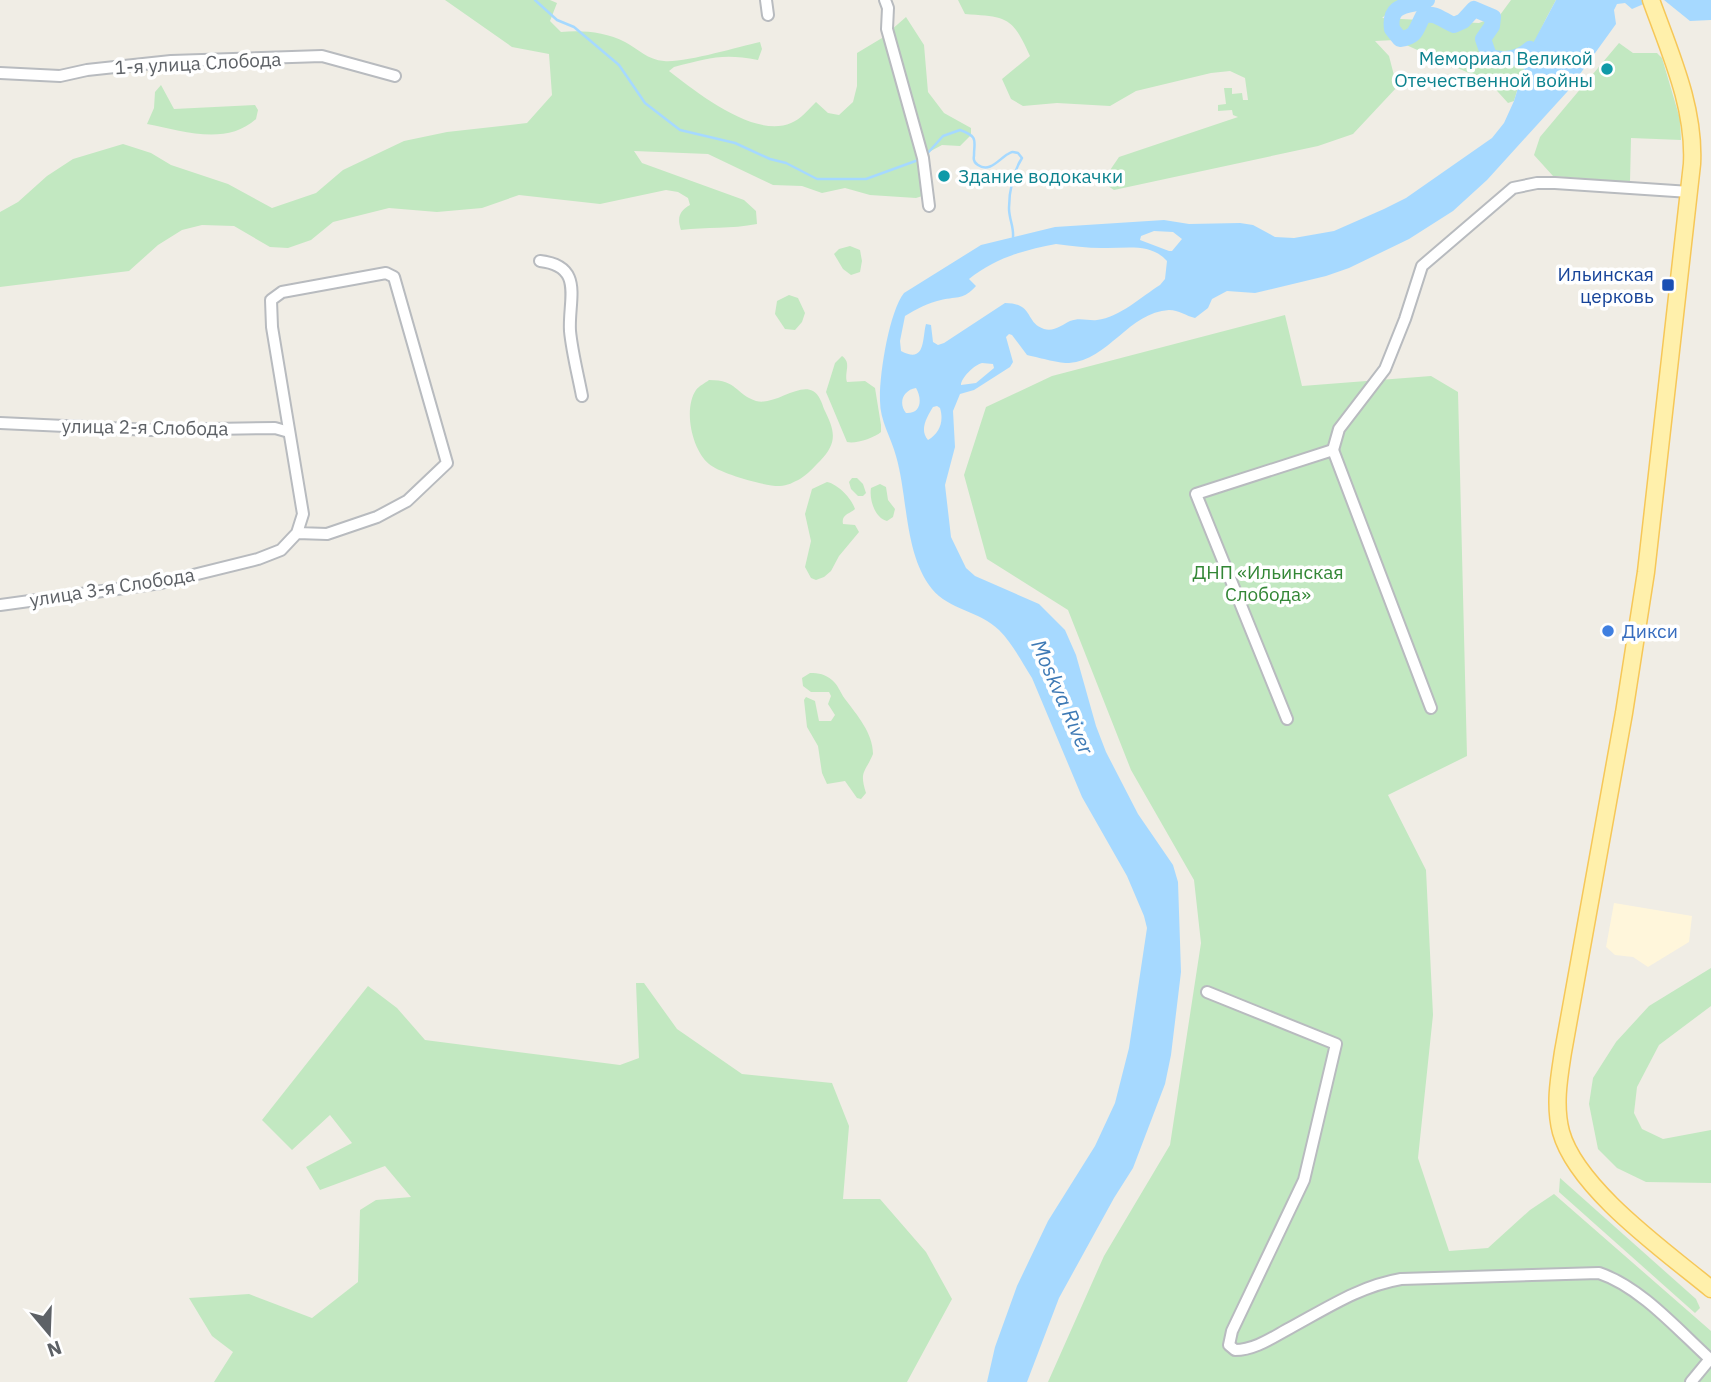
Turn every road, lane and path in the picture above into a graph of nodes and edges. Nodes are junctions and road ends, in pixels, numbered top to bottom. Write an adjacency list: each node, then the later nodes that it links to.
1 (766, 0): 4 (street)
2 (885, 0): 8 (street)
3 (1651, 0): 7 (main road)
4 (768, 15)
5 (0, 72): 6 (street, 1-я улица Слобода)
6 (395, 76)
7 (1689, 192): 13 (street); 19 (main road)
8 (929, 206)
9 (540, 261): 10 (street)
10 (582, 396)
11 (0, 423): 12 (street, улица 2-я Слобода)
12 (289, 432): 14 (street); 14 (street)
13 (1332, 450): 16 (street); 17 (street)
14 (297, 533): 15 (street, улица 3-я Слобода)
15 (0, 605)
16 (1431, 708)
17 (1287, 719)
18 (1207, 992): 20 (street)
19 (1711, 1289)
20 (1711, 1359): 21 (street)
21 (1691, 1382)

